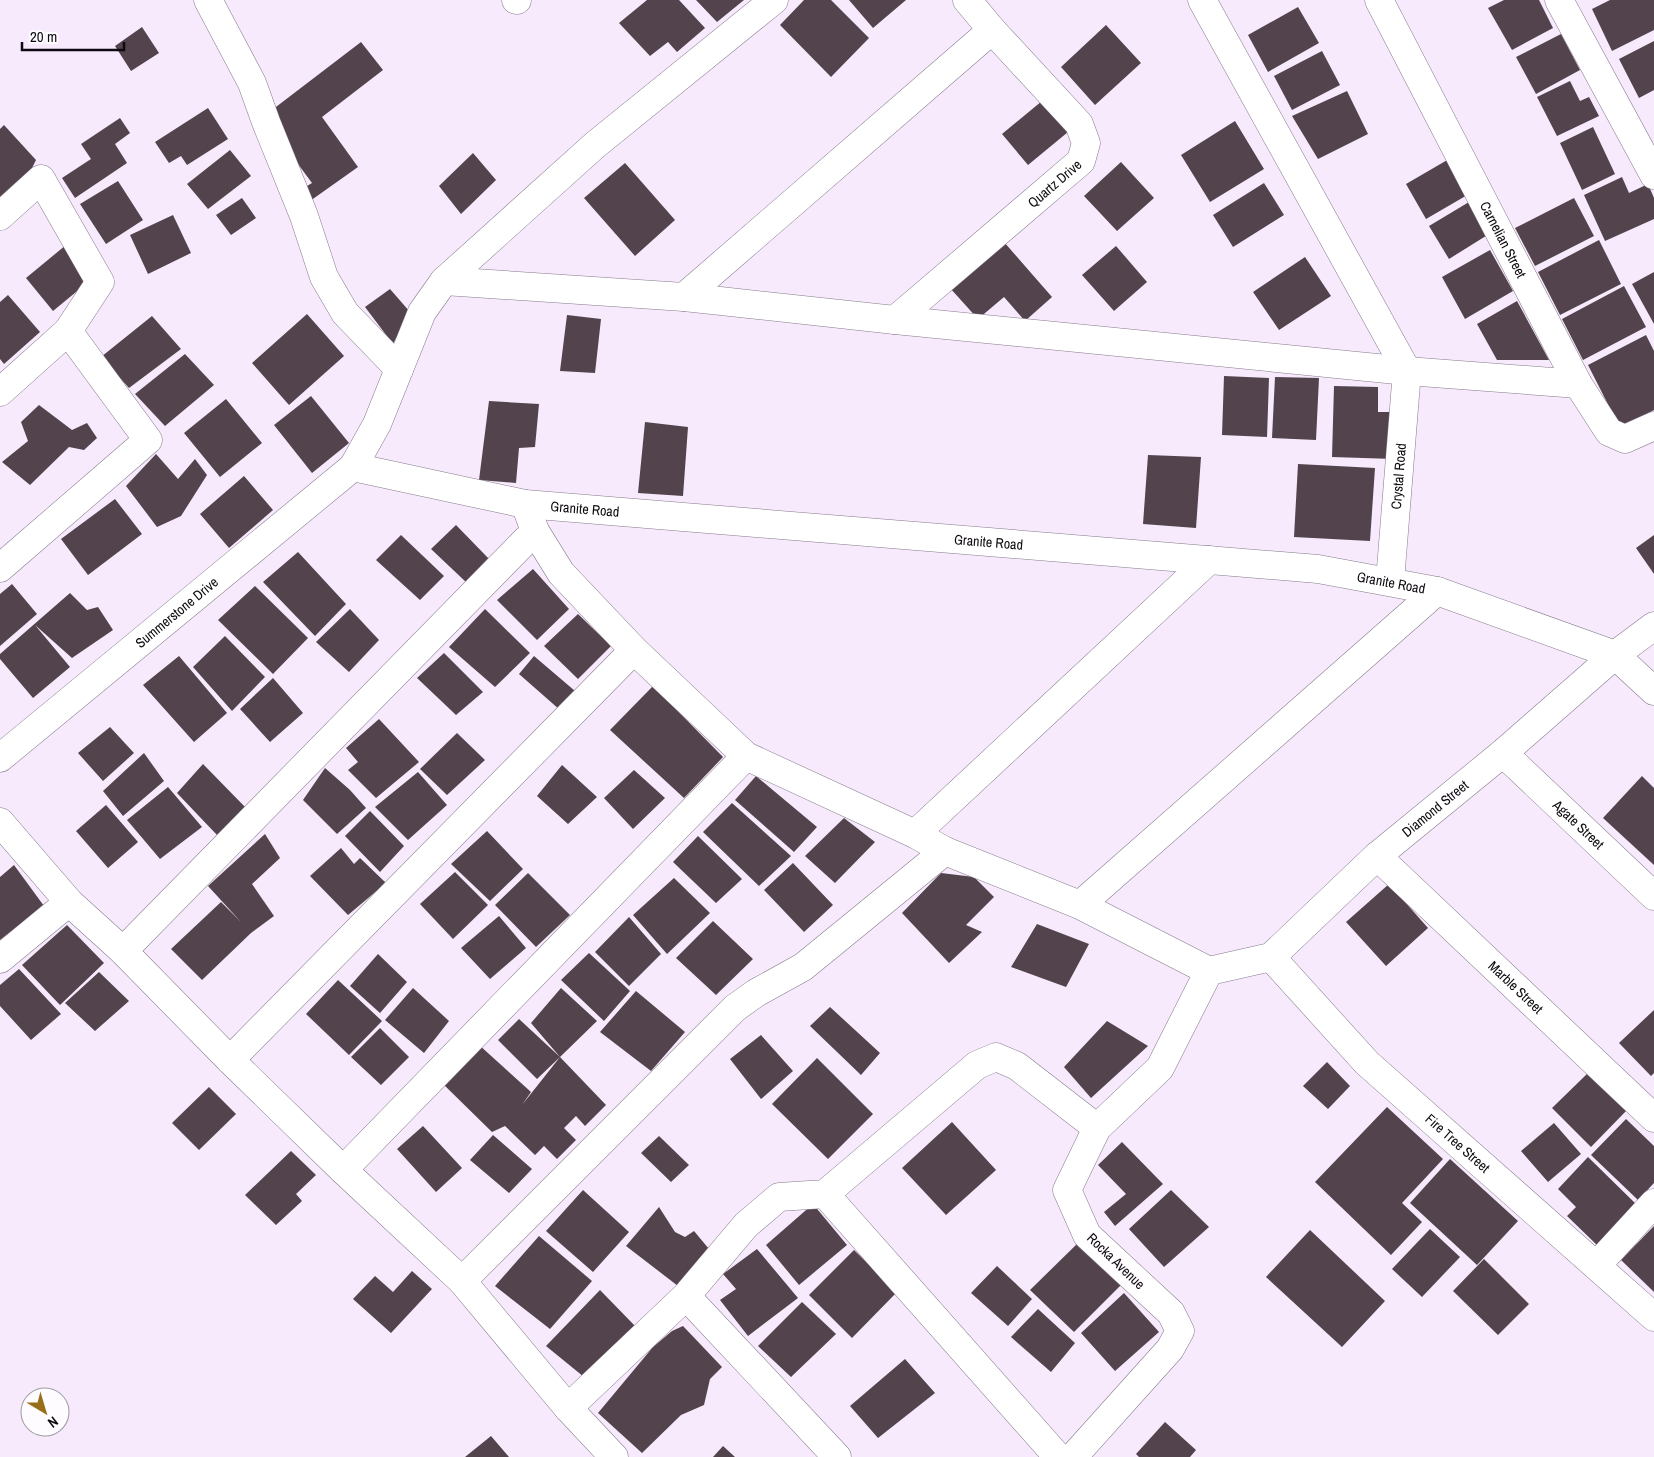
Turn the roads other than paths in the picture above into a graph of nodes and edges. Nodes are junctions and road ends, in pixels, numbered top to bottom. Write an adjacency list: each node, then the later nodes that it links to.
1 (208, 0): 14 (street)
2 (774, 0): 10 (street)
3 (967, 0): 7 (street, Quartz Drive)
4 (1202, 0): 15 (street)
5 (1379, 0): 16 (street, Carnelian Street)
6 (1559, 0): 8 (street)
7 (992, 30): 11 (street); 12 (street, Quartz Drive)
8 (1654, 176)
9 (0, 216): 13 (street)
10 (444, 281): 11 (street); 14 (street)
11 (684, 297): 12 (street)
12 (895, 320): 15 (street)
13 (68, 331): 17 (street); 23 (street)
14 (399, 369): 19 (street)
15 (1407, 371): 16 (street); 24 (street, Crystal Road)
16 (1578, 384): 18 (street, Carnelian Street)
17 (0, 392)
18 (1654, 426)
19 (352, 467): 20 (street, Granite Road); 32 (street, Summerstone Drive)
20 (525, 504): 21 (street); 22 (street, Granite Road)
21 (536, 531): 27 (street); 40 (street)
22 (1209, 560): 24 (street, Granite Road); 34 (street)
23 (0, 568)
24 (1390, 581): 25 (street, Granite Road)
25 (1437, 591): 28 (street, Granite Road); 39 (street)
26 (1654, 626): 28 (street, Diamond Street)
27 (634, 650): 31 (street); 44 (street)
28 (1615, 655): 29 (street); 30 (street, Diamond Street)
29 (1654, 691)
30 (1503, 753): 36 (street, Diamond Street); 37 (street, Agate Street)
31 (746, 756): 34 (street); 47 (street)
32 (0, 758)
33 (0, 822): 38 (street)
34 (915, 834): 35 (street)
35 (945, 851): 39 (street); 51 (street)
36 (1378, 856): 41 (street, Diamond Street); 45 (street, Marble Street)
37 (1654, 896)
38 (69, 902): 40 (street); 42 (street)
39 (1080, 905): 43 (street)
40 (123, 951): 44 (street)
41 (1271, 957): 43 (street); 50 (street, Fire Tree Street)
42 (0, 959)
43 (1209, 971): 46 (street, Rocka Avenue)
44 (230, 1060): 47 (street)
45 (1654, 1118)
46 (1097, 1128): 48 (street); 58 (street, Rocka Avenue)
47 (343, 1170): 51 (street)
48 (825, 1194): 52 (street); 57 (street)
49 (1654, 1203): 50 (street)
50 (1597, 1265): 53 (street, Fire Tree Street)
51 (462, 1282): 54 (street)
52 (686, 1296): 54 (street); 56 (street)
53 (1654, 1317)
54 (568, 1408): 55 (street)
55 (614, 1457)
56 (837, 1457)
57 (1058, 1457)
58 (1073, 1457)

